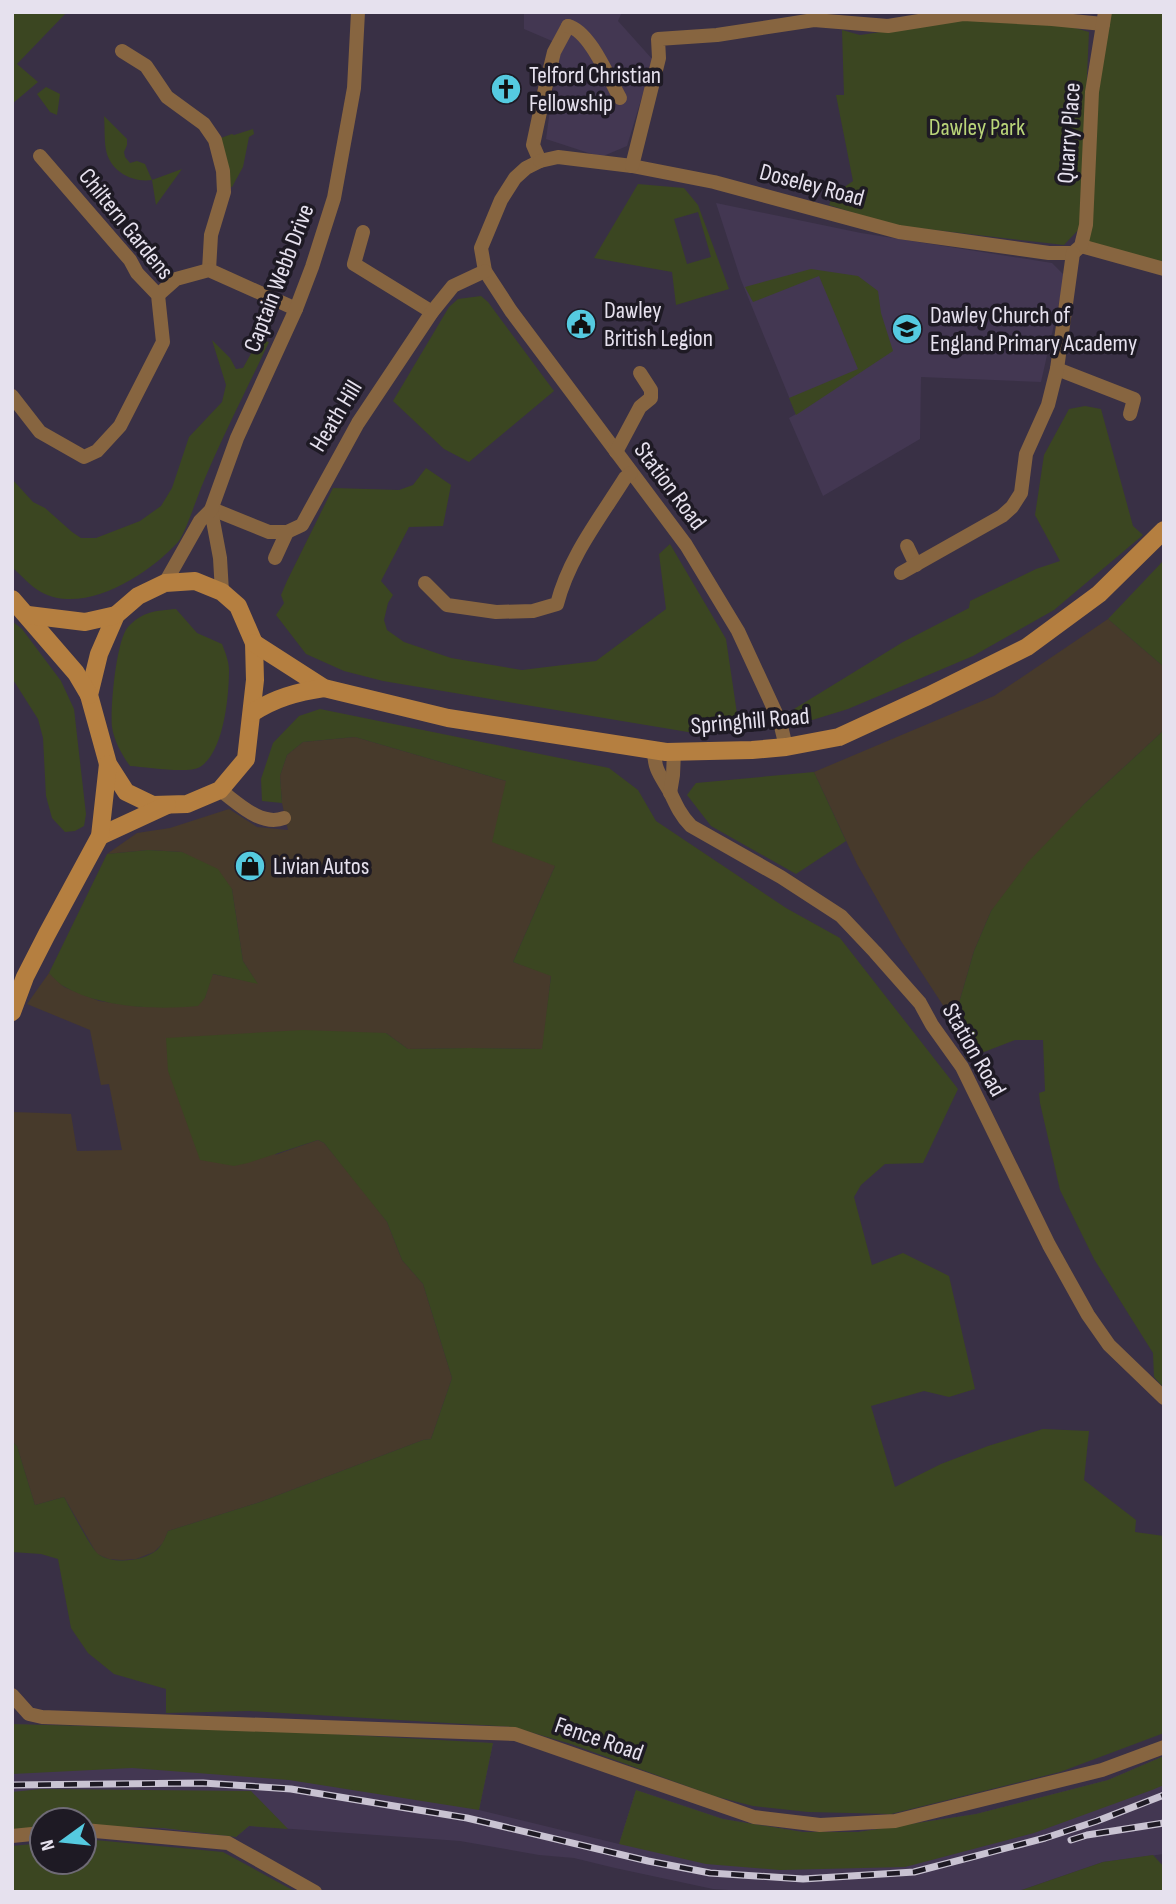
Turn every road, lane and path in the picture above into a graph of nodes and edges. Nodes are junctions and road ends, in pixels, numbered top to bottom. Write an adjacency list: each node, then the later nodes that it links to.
1 (358, 12): 16 (street, Captain Webb Drive)
2 (1051, 16): 3 (street); 9 (street)
3 (1104, 18): 11 (street, Quarry Place)
4 (568, 19): 6 (street); 8 (street)
5 (122, 51): 13 (street)
6 (620, 99)
7 (40, 156): 15 (street, Chiltern Gardens)
8 (540, 161): 9 (street, Doseley Road); 14 (street)
9 (632, 166): 11 (street, Doseley Road)
10 (363, 232): 17 (street)
11 (1077, 249): 12 (street, Doseley Road); 18 (street, Quarry Place)
12 (1164, 269)
13 (209, 270): 15 (street); 16 (street)
14 (485, 271): 17 (street, Heath Hill); 22 (street, Station Road)
15 (158, 295): 20 (street, Chiltern Gardens)
16 (296, 309): 24 (street, Captain Webb Drive)
17 (432, 312): 26 (street, Heath Hill)
18 (1058, 369): 21 (street); 29 (street, Quarry Place)
19 (640, 373): 22 (street)
20 (12, 396)
21 (1130, 414)
22 (616, 452): 23 (street, Station Road)
23 (631, 472): 32 (street); 41 (street, Station Road)
24 (211, 510): 26 (street); 31 (street, Captain Webb Drive); 33 (street)
25 (1164, 530): 41 (main road, Springhill Road)
26 (287, 532): 28 (street)
27 (907, 546): 29 (street)
28 (275, 558)
29 (916, 565): 30 (street, Quarry Place)
30 (901, 573)
31 (166, 583): 33 (main road); 36 (main road)
32 (425, 583)
33 (222, 592): 37 (main road)
34 (12, 599): 35 (main road)
35 (27, 615): 36 (main road); 39 (main road)
36 (116, 615): 39 (main road)
37 (254, 643): 38 (main road, Springhill Road); 40 (main road)
38 (324, 688): 40 (main road, Springhill Road); 42 (main road, Springhill Road)
39 (89, 695): 44 (main road)
40 (252, 713): 45 (main road)
41 (786, 747): 43 (main road, Springhill Road)
42 (654, 750): 43 (main road, Springhill Road); 46 (street, Station Road)
43 (674, 752): 46 (street)
44 (108, 764): 47 (main road); 49 (main road)
45 (220, 790): 47 (main road); 48 (street)
46 (670, 793): 51 (street, Station Road)
47 (169, 804): 49 (main road)
48 (284, 818)
49 (100, 836): 50 (main road)
50 (12, 1012)
51 (1164, 1398)
52 (12, 1695): 53 (street, Fence Road)
53 (1164, 1747)
54 (98, 1831): 55 (street)
55 (315, 1892)

